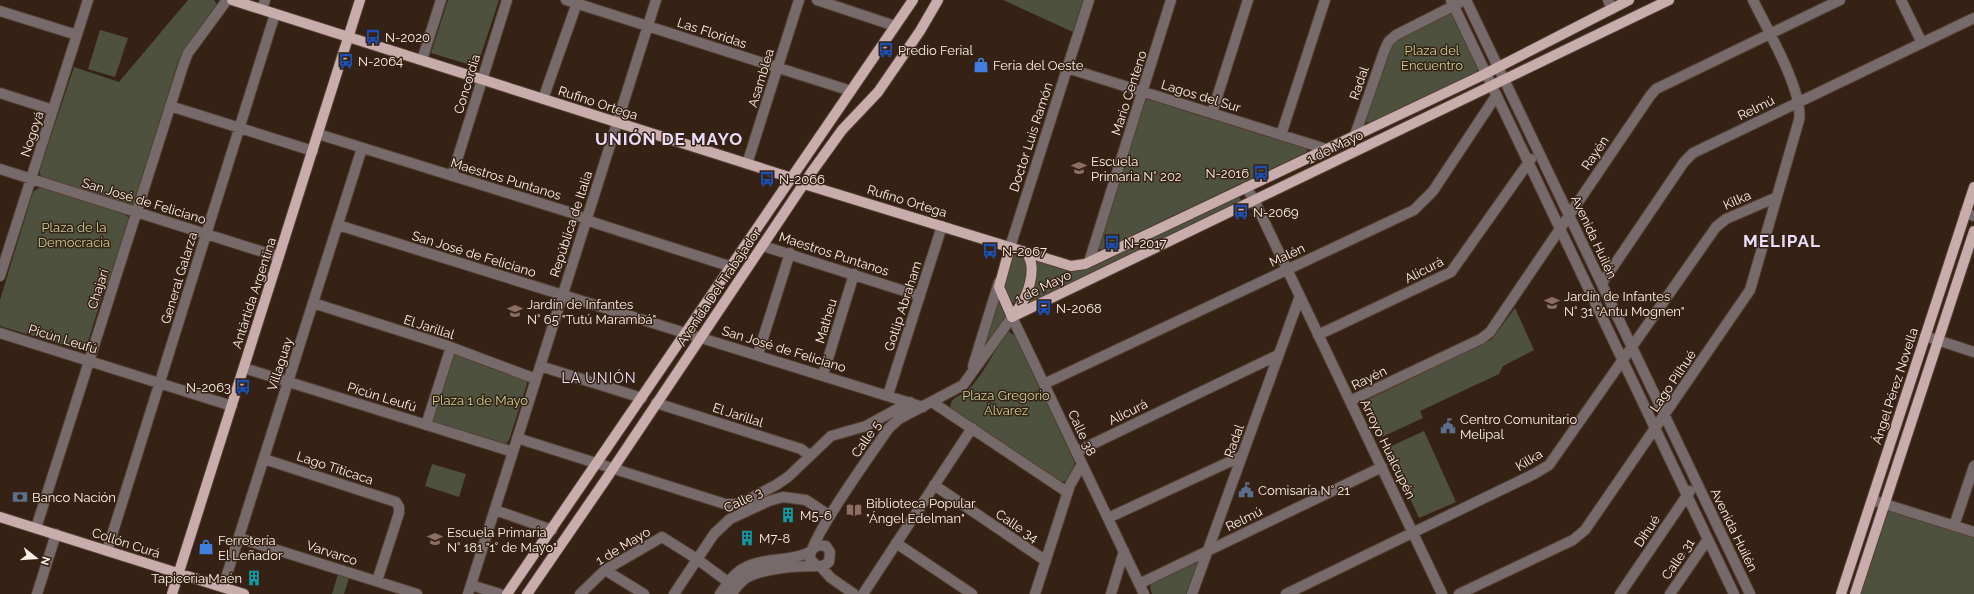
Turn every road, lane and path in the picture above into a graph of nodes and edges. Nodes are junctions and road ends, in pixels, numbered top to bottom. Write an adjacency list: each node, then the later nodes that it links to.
1 (88, 0): 33 (street, Nogoyá)
2 (227, 0): 50 (street, Chajarí)
3 (232, 0): 26 (main road, Rufino Ortega)
4 (360, 0): 34 (main road, Antártida Argentina)
5 (441, 0): 36 (street)
6 (507, 0): 41 (street, Concordia)
7 (566, 0): 23 (street, Las Floridas)
8 (656, 0): 30 (street, República de Italia)
9 (799, 0): 38 (street, Asamblea)
10 (817, 0): 31 (street)
11 (913, 0): 31 (main road, Avenida Del Trabajador)
12 (938, 0): 68 (main road, Avenida Del Trabajador)
13 (1089, 0): 39 (street, Doctor Luis Ramón)
14 (1172, 0): 45 (street, Mario Centeno)
15 (1248, 0): 52 (street)
16 (1324, 0): 56 (street)
17 (1465, 0): 24 (street); 37 (street, Avenida Huilén)
18 (1629, 0): 25 (main road, 1 de Mayo)
19 (1669, 0): 42 (main road, 1 de Mayo)
20 (1753, 0): 32 (street, Lago Pilhué)
21 (1840, 0): 32 (street, Rayén)
22 (1901, 0): 35 (street)
23 (578, 2): 30 (street, Las Floridas); 48 (street)
24 (1452, 3): 40 (street, Avenida Huilén); 57 (street, Radal)
25 (1610, 4): 37 (main road, 1 de Mayo)
26 (263, 5): 28 (main road, Rufino Ortega)
27 (0, 11): 33 (street)
28 (275, 14): 34 (main road, Rufino Ortega); 54 (street, General Galarza)
29 (1974, 18): 35 (street, Relmú)
30 (648, 26): 38 (street, Las Floridas); 53 (street, República de Italia)
31 (895, 26): 44 (main road, Avenida Del Trabajador)
32 (1769, 34): 49 (street, Lago Pilhué); 74 (street, Rayén)
33 (77, 35): 51 (street, Nogoyá)
34 (348, 37): 36 (main road, Rufino Ortega); 55 (main road, Antártida Argentina)
35 (1922, 43): 49 (street, Relmú)
36 (422, 60): 41 (main road, Rufino Ortega)
37 (1498, 67): 40 (main road, 1 de Mayo); 42 (street, Avenida Huilén)
38 (778, 68): 44 (street, Las Floridas); 63 (street, Asamblea)
39 (1067, 68): 45 (street, Lagos del Sur); 83 (street, Doctor Luis Ramón)
40 (1485, 74): 43 (street, Avenida Huilén); 57 (main road, 1 de Mayo)
41 (482, 80): 48 (main road, Rufino Ortega); 65 (street, Concordia)
42 (1504, 80): 43 (main road, 1 de Mayo); 61 (street, Avenida Huilén)
43 (1491, 86): 47 (street, Avenida Huilén); 72 (main road, 1 de Mayo)
44 (851, 91): 66 (main road, Avenida Del Trabajador)
45 (1143, 91): 52 (street, Lagos del Sur); 87 (street, Mario Centeno)
46 (0, 93): 51 (street)
47 (1496, 96): 62 (street, Avenida Huilén); 89 (street, Malén)
48 (544, 99): 53 (main road, Rufino Ortega)
49 (1799, 101): 71 (street, Lago Pilhué); 93 (street, Relmú)
50 (170, 106): 54 (street); 73 (street, Chajarí)
51 (53, 110): 67 (street, Nogoyá)
52 (1212, 113): 56 (street, Lagos del Sur)
53 (617, 123): 63 (main road, Rufino Ortega); 76 (street, República de Italia)
54 (240, 128): 60 (street); 81 (street, General Galarza)
55 (318, 134): 58 (street, Maestros Puntanos); 60 (main road, Antártida Argentina)
56 (1282, 135): 59 (street, Lagos del Sur)
57 (1355, 135): 59 (main road, 1 de Mayo)
58 (362, 148): 65 (street, Maestros Puntanos); 77 (street, Villaguay)
59 (1326, 149): 69 (main road, 1 de Mayo)
60 (313, 151): 86 (main road, Antártida Argentina)
61 (1539, 153): 62 (street, Alicurá); 74 (street, Avenida Huilén)
62 (1528, 163): 79 (street, Avenida Huilén); 101 (street, Alicurá)
63 (747, 164): 66 (main road, Rufino Ortega)
64 (0, 169): 67 (street, San José de Feliciano)
65 (452, 176): 76 (street, Maestros Puntanos)
66 (792, 178): 68 (main road, Rufino Ortega); 88 (main road, Avenida Del Trabajador)
67 (31, 179): 73 (street, San José de Feliciano); 91 (street, Nogoyá)
68 (804, 184): 78 (main road, Rufino Ortega); 82 (main road, Avenida Del Trabajador)
69 (1246, 187): 72 (street, Arroyo Hualcupén); 87 (main road, 1 de Mayo)
70 (1974, 187): 75 (main road, Ángel Pérez Novella)
71 (1777, 196): 106 (street, Kilka); 127 (street, Lago Pilhué)
72 (1254, 200): 89 (street, Arroyo Hualcupén); 98 (main road, 1 de Mayo)
73 (136, 212): 81 (street, San José de Feliciano); 110 (street, Chajarí)
74 (1569, 215): 79 (street, Rayén); 93 (street, Avenida Huilén)
75 (1970, 215): 102 (main road, Ángel Pérez Novella)
76 (586, 219): 88 (street, Maestros Puntanos); 94 (street, República de Italia)
77 (338, 225): 94 (street, San José de Feliciano); 97 (street, Villaguay)
78 (942, 226): 83 (main road, Rufino Ortega); 95 (street, Gotlip Abraham)
79 (1560, 229): 111 (street, Avenida Huilén); 122 (street, Rayén)
80 (1974, 231): 104 (main road, Ángel Pérez Novella)
81 (206, 234): 86 (street, San José de Feliciano); 118 (street, General Galarza)
82 (763, 246): 85 (street, Maestros Puntanos); 103 (main road, Avenida Del Trabajador)
83 (1010, 247): 84 (main road, Rufino Ortega); 92 (main road, Doctor Luis Ramón)
84 (1026, 252): 87 (main road, 1 de Mayo); 98 (main road, Calle 5)
85 (790, 254): 90 (street, Maestros Puntanos); 108 (street)
86 (279, 257): 113 (main road, Antártida Argentina)
87 (1089, 262)
88 (732, 267): 100 (main road, Avenida Del Trabajador)
89 (1287, 270): 96 (street, Arroyo Hualcupén); 119 (street, Malén)
90 (854, 274): 95 (street, Maestros Puntanos); 114 (street, Matheu)
91 (0, 276)
92 (999, 282): 98 (main road, Calle 38); 115 (street, Calle 5)
93 (1602, 283): 106 (street, Avenida Huilén)
94 (563, 294): 100 (street, San José de Feliciano); 112 (street, República de Italia)
95 (920, 296): 120 (street, Gotlip Abraham)
96 (1300, 296): 101 (street, Arroyo Hualcupén); 109 (street, Radal)
97 (313, 303): 105 (street, El Jarillal); 117 (street, Villaguay)
98 (1012, 317): 115 (street, Calle 5); 119 (street, Calle 38)
99 (0, 333): 110 (street, Picún Leufú)
100 (686, 333): 103 (street, San José de Feliciano); 121 (main road, Avenida Del Trabajador)
101 (1318, 335): 122 (street, Arroyo Hualcupén)
102 (1925, 336): 104 (street); 146 (main road, Ángel Pérez Novella)
103 (701, 337): 108 (street, San José de Feliciano); 124 (main road, Avenida Del Trabajador)
104 (1938, 340): 107 (street); 147 (main road, Ángel Pérez Novella)
105 (451, 347): 116 (street, El Jarillal); 128 (street)
106 (1632, 347): 111 (street, Kilka); 127 (street, Avenida Huilén)
107 (1974, 352)
108 (758, 354): 114 (street, San José de Feliciano)
109 (1278, 355): 133 (street, Alicurá); 135 (street, Radal)
110 (89, 361): 118 (street, Picún Leufú); 153 (street, Chajarí)
111 (1623, 361): 130 (street, Avenida Huilén); 155 (street, Kilka)
112 (540, 366): 116 (street, República de Italia); 121 (street)
113 (244, 368): 117 (street, Picún Leufú); 126 (main road, Antártida Argentina)
114 (823, 375): 120 (street, San José de Feliciano)
115 (970, 375): 125 (street, Calle 5)
116 (536, 379): 131 (street, República de Italia)
117 (288, 382): 128 (street, Picún Leufú); 136 (street, Villaguay)
118 (159, 383): 126 (street, Picún Leufú); 161 (street, General Galarza)
119 (1044, 384): 133 (street, Calle 38)
120 (888, 395): 123 (street, San José de Feliciano)
121 (642, 398): 137 (main road, Avenida Del Trabajador)
122 (1350, 401): 140 (street, Arroyo Hualcupén)
123 (910, 402): 125 (street, San José de Feliciano); 134 (street)
124 (656, 403): 134 (street, El Jarillal); 141 (main road, Avenida Del Trabajador)
125 (928, 404): 129 (street, San José de Feliciano); 149 (street, Calle 5)
126 (232, 406): 169 (main road, Antártida Argentina)
127 (1665, 415): 130 (street, Lago Pilhué); 143 (street, Avenida Huilén)
128 (426, 425): 132 (street, Picún Leufú)
129 (972, 428): 142 (street); 144 (street, San José de Feliciano)
130 (1655, 429): 145 (street, Avenida Huilén); 195 (street, Lago Pilhué)
131 (517, 438): 132 (street, República de Italia); 137 (street)
132 (513, 452): 148 (street, República de Italia)
133 (1076, 452): 138 (street, Calle 38)
134 (810, 456): 141 (street)
135 (1242, 456): 151 (street); 164 (street, Radal)
136 (264, 459): 158 (street, Villaguay); 170 (street, Lago Titicaca)
137 (597, 464): 141 (street); 154 (main road, Avenida Del Trabajador)
138 (1082, 464): 144 (street); 151 (street, Calle 38)
139 (1974, 466): 152 (street)
140 (1382, 467): 155 (street, Arroyo Hualcupén); 164 (street, Relmú)
141 (613, 469): 181 (main road, Avenida Del Trabajador)
142 (934, 486): 160 (street); 166 (street, Calle 34)
143 (1698, 486): 145 (street, Dihué); 199 (street, Avenida Huilén)
144 (1067, 492): 166 (street)
145 (1687, 496): 159 (street, Avenida Huilén); 196 (street, Dihué)
146 (1872, 500): 147 (street); 200 (main road, Ángel Pérez Novella)
147 (1884, 504): 152 (street); 201 (main road, Ángel Pérez Novella)
148 (495, 510): 154 (street); 174 (street, República de Italia)
149 (830, 516): 162 (street, Calle 5); 165 (street, Calle 3)
150 (0, 517): 153 (main road, Collón Curá)
151 (1108, 518): 163 (street, Calle 38)
152 (1954, 526): 156 (street)
153 (36, 528): 157 (main road, Collón Curá)
154 (552, 530): 180 (main road, Avenida Del Trabajador)
155 (1413, 532): 193 (street, Kilka); 194 (street, Arroyo Hualcupén)
156 (1974, 532)
157 (56, 534): 161 (main road, Collón Curá); 175 (street)
158 (239, 538): 170 (street, Varvarco); 172 (street, Villaguay)
159 (1708, 539): 197 (street, Calle 31); 198 (street, Avenida Huilén)
160 (896, 543): 187 (street); 188 (street)
161 (107, 550): 169 (main road, Collón Curá)
162 (811, 550): 167 (street); 167 (street); 173 (street)
163 (1124, 551): 171 (street, Calle 38); 190 (street)
164 (1208, 551): 171 (street, Relmú); 192 (street, Radal)
165 (697, 560): 168 (street, 1 de Mayo); 173 (street); 184 (street, Calle 3)
166 (1046, 561): 189 (street)
167 (818, 566): 173 (street); 186 (street)
168 (605, 570): 182 (street, 1 de Mayo); 183 (street)
169 (179, 573): 172 (main road, Collón Curá); 176 (main road, Antártida Argentina)
170 (377, 581): 178 (street, Varvarco)
171 (1139, 584): 191 (street, Calle 38)
172 (223, 587): 177 (main road, Collón Curá)
173 (732, 588): 185 (street)
174 (470, 589): 179 (street)
175 (37, 594)
176 (172, 594)
177 (244, 594)
178 (418, 594)
179 (500, 594)
180 (507, 594)
181 (527, 594)
182 (580, 594)
183 (644, 594)
184 (674, 594)
185 (720, 594)
186 (854, 594)
187 (863, 594)
188 (972, 594)
189 (1035, 594)
190 (1111, 594)
191 (1144, 594)
192 (1192, 594)
193 (1286, 594)
194 (1442, 594)
195 (1459, 594)
196 (1620, 594)
197 (1670, 594)
198 (1734, 594)
199 (1750, 594)
200 (1841, 594)
201 (1855, 594)

